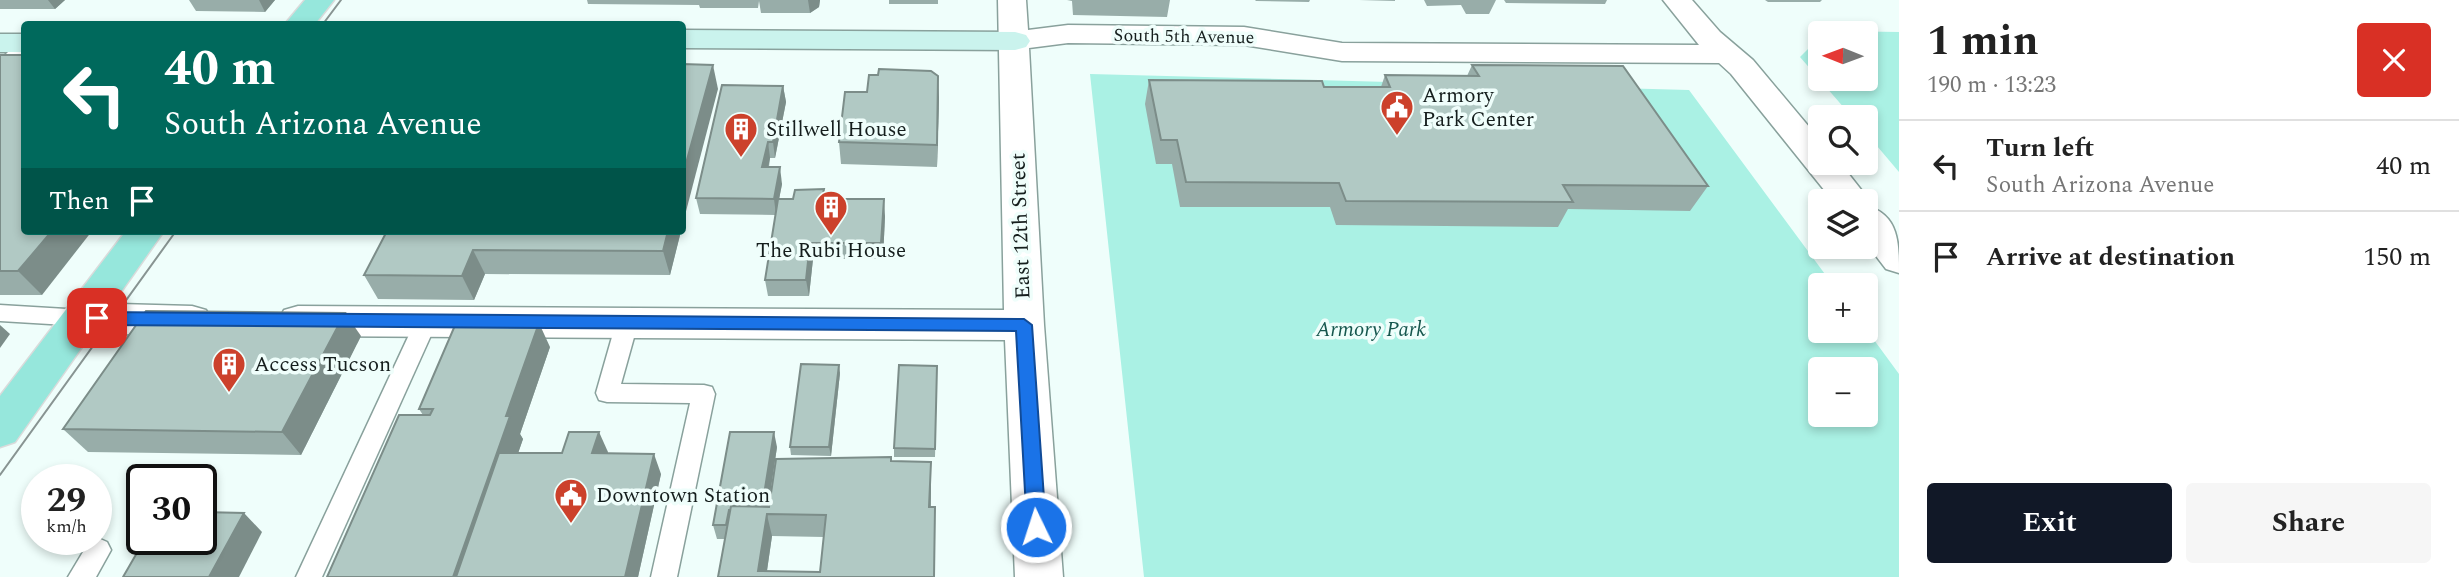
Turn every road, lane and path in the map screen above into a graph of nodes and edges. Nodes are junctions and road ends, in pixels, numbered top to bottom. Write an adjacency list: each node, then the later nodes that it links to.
1 (320, 0): 4 (main road)
2 (1012, 0): 6 (street, East 12th Street)
3 (1676, 0): 10 (street)
4 (302, 21)
5 (686, 39): 6 (street, South 5th Avenue)
6 (1014, 41): 10 (street, South 5th Avenue); 20 (street, East 12th Street)
7 (0, 43): 8 (street)
8 (21, 45)
9 (21, 48): 11 (lane)
10 (1727, 54): 12 (street)
11 (0, 69)
12 (1842, 189)
13 (1878, 233): 15 (street)
14 (143, 235): 17 (main road)
15 (1899, 259)
16 (0, 313): 17 (lane)
17 (83, 318): 18 (street); 21 (main road)
18 (426, 322): 19 (street); 24 (lane)
19 (627, 323): 20 (street); 25 (lane)
20 (1024, 325): 26 (street, East 12th Street)
21 (0, 429)
22 (95, 555): 23 (lane)
23 (81, 577)
24 (309, 577)
25 (664, 577)
26 (1040, 577)

